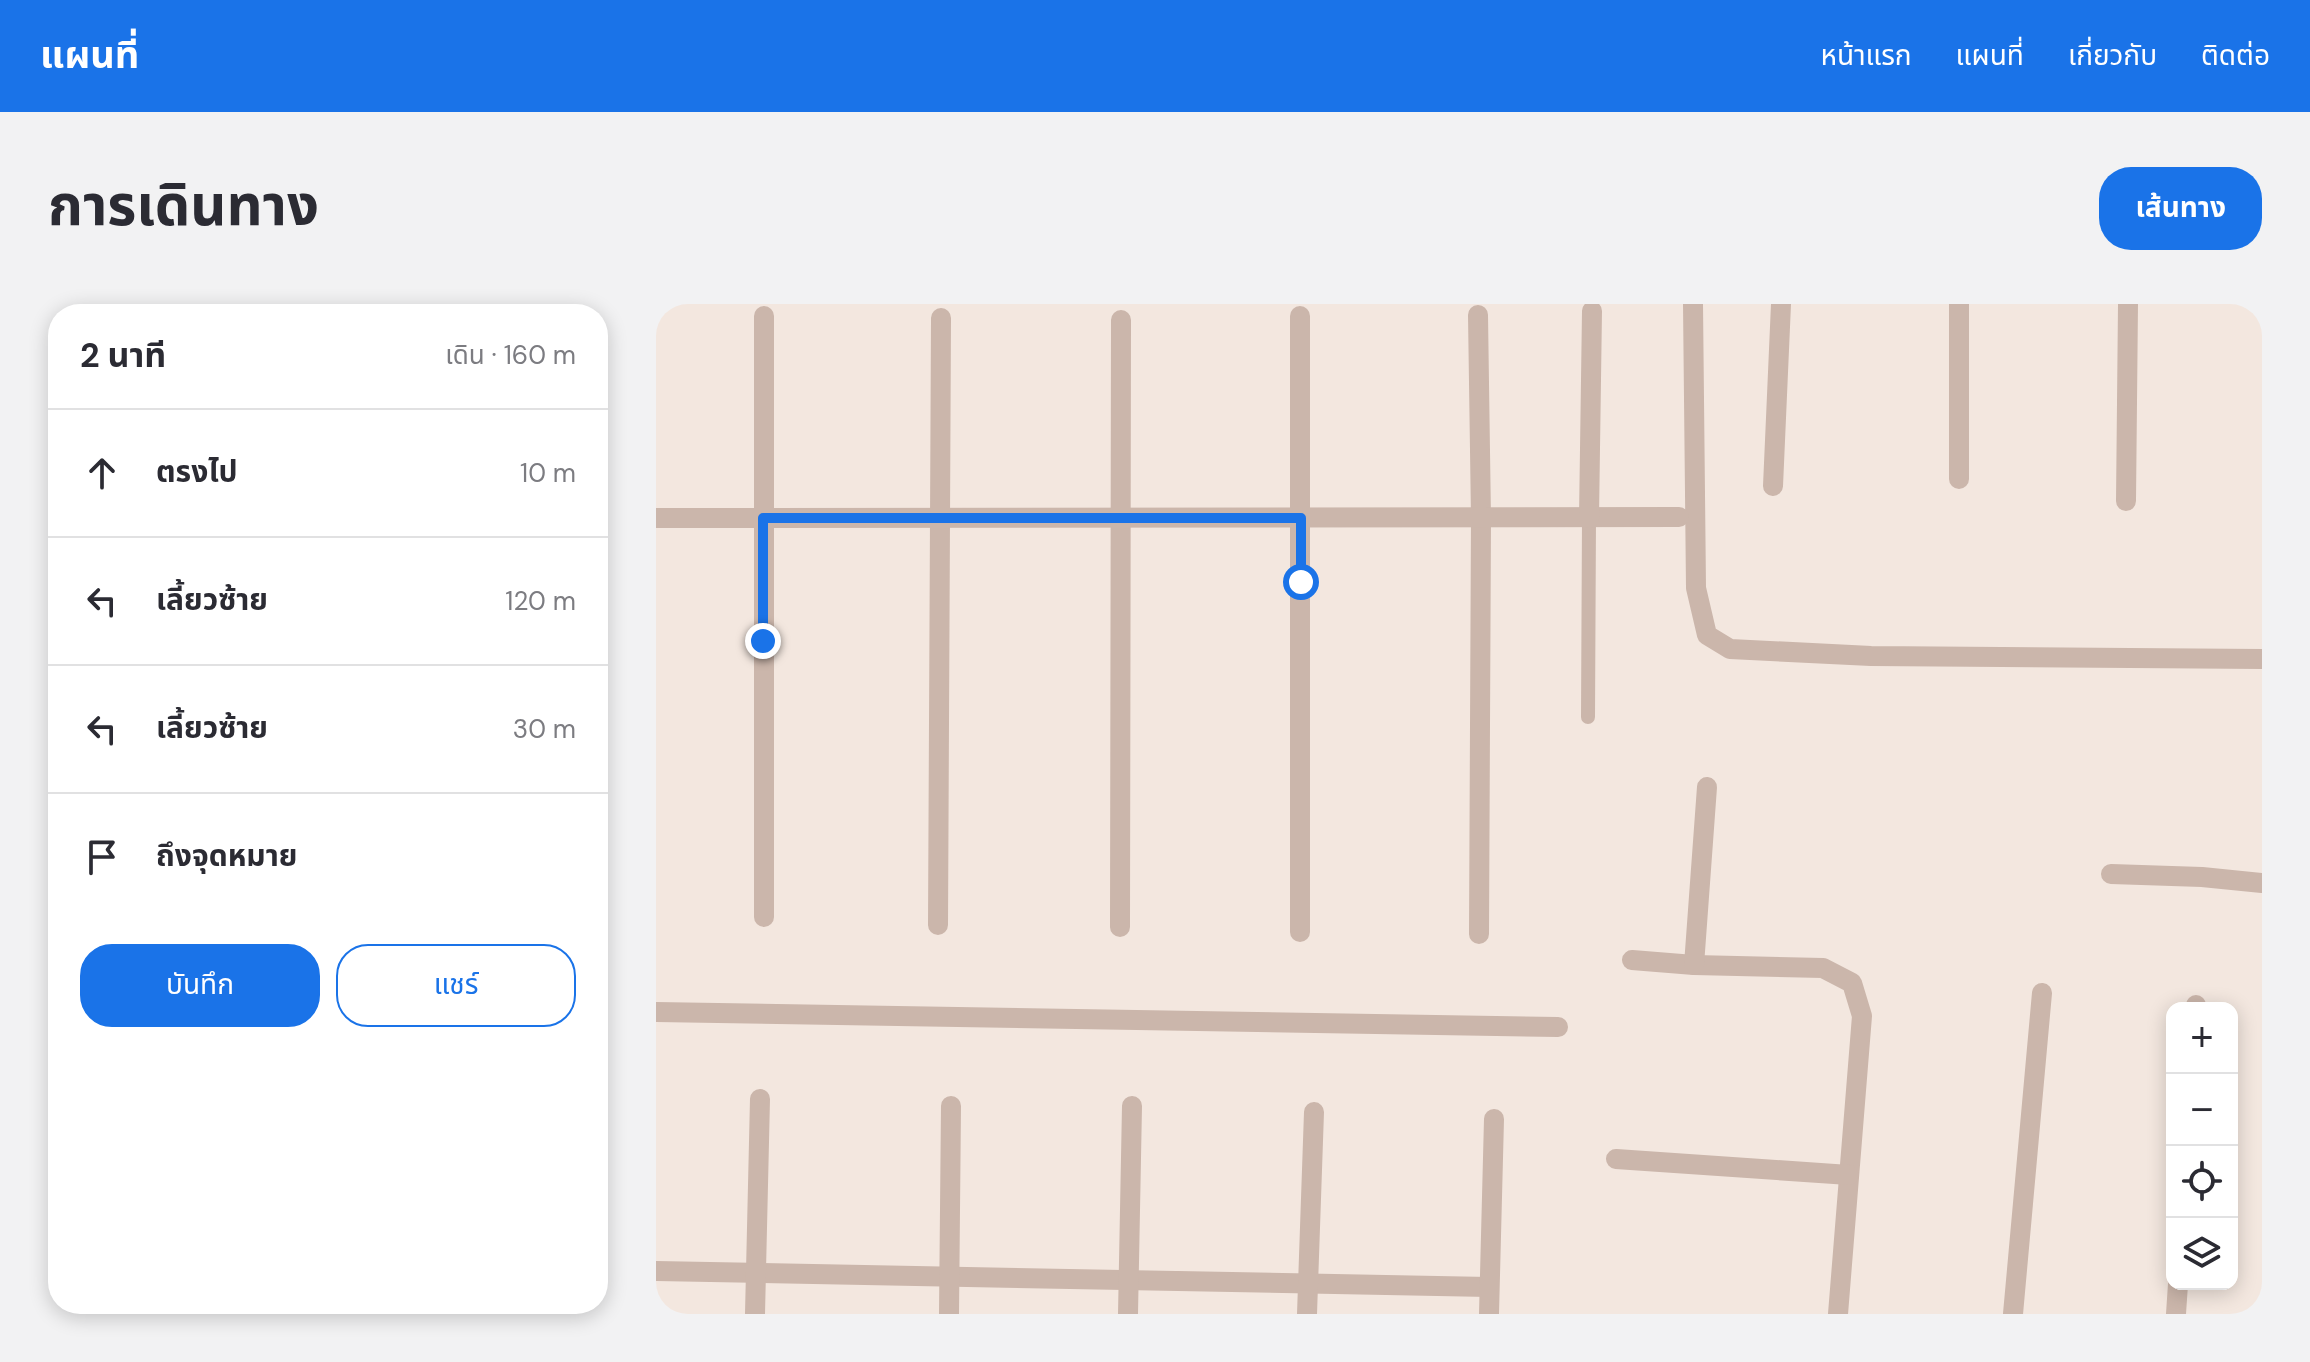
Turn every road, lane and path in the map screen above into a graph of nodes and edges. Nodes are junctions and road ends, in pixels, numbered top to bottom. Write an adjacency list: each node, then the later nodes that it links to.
1 (1693, 304): 22 (street)
2 (1781, 304): 12 (street)
3 (1959, 304): 11 (street)
4 (2128, 304): 13 (street)
5 (1592, 311): 21 (street)
6 (1478, 315): 20 (street)
7 (764, 316): 16 (street)
8 (1300, 316): 19 (street)
9 (941, 318): 17 (street)
10 (1121, 320): 18 (street)
11 (1959, 479)
12 (1773, 486)
13 (2126, 501)
14 (1679, 517): 21 (street)
15 (656, 518): 16 (street)
16 (763, 518): 17 (street); 27 (street)
17 (942, 518): 18 (street); 28 (street)
18 (1121, 518): 19 (street); 29 (street)
19 (1301, 518): 20 (street); 30 (street)
20 (1481, 518): 21 (street); 31 (street)
21 (1589, 518): 23 (lane)
22 (2262, 659)
23 (1588, 717)
24 (1707, 787): 33 (street)
25 (2111, 874): 26 (street)
26 (2262, 883)
27 (764, 917)
28 (938, 925)
29 (1120, 927)
30 (1300, 932)
31 (1479, 934)
32 (1632, 960): 33 (street)
33 (1694, 965): 43 (street)
34 (2042, 993): 57 (street)
35 (656, 1012): 36 (street)
36 (1558, 1027)
37 (760, 1099): 45 (street)
38 (951, 1106): 46 (street)
39 (1132, 1106): 47 (street)
40 (1314, 1112): 48 (street)
41 (1494, 1119): 49 (street)
42 (1616, 1159): 43 (street)
43 (1849, 1175): 56 (street)
44 (656, 1271): 45 (street)
45 (757, 1272): 46 (street); 51 (street)
46 (950, 1277): 47 (street); 52 (street)
47 (1128, 1281): 48 (street); 53 (street)
48 (1308, 1284): 49 (street); 54 (street)
49 (1489, 1287): 55 (street)
50 (2178, 1290): 58 (street)
51 (755, 1314)
52 (949, 1314)
53 (1128, 1314)
54 (1307, 1314)
55 (1489, 1314)
56 (1838, 1314)
57 (2013, 1314)
58 (2176, 1314)

